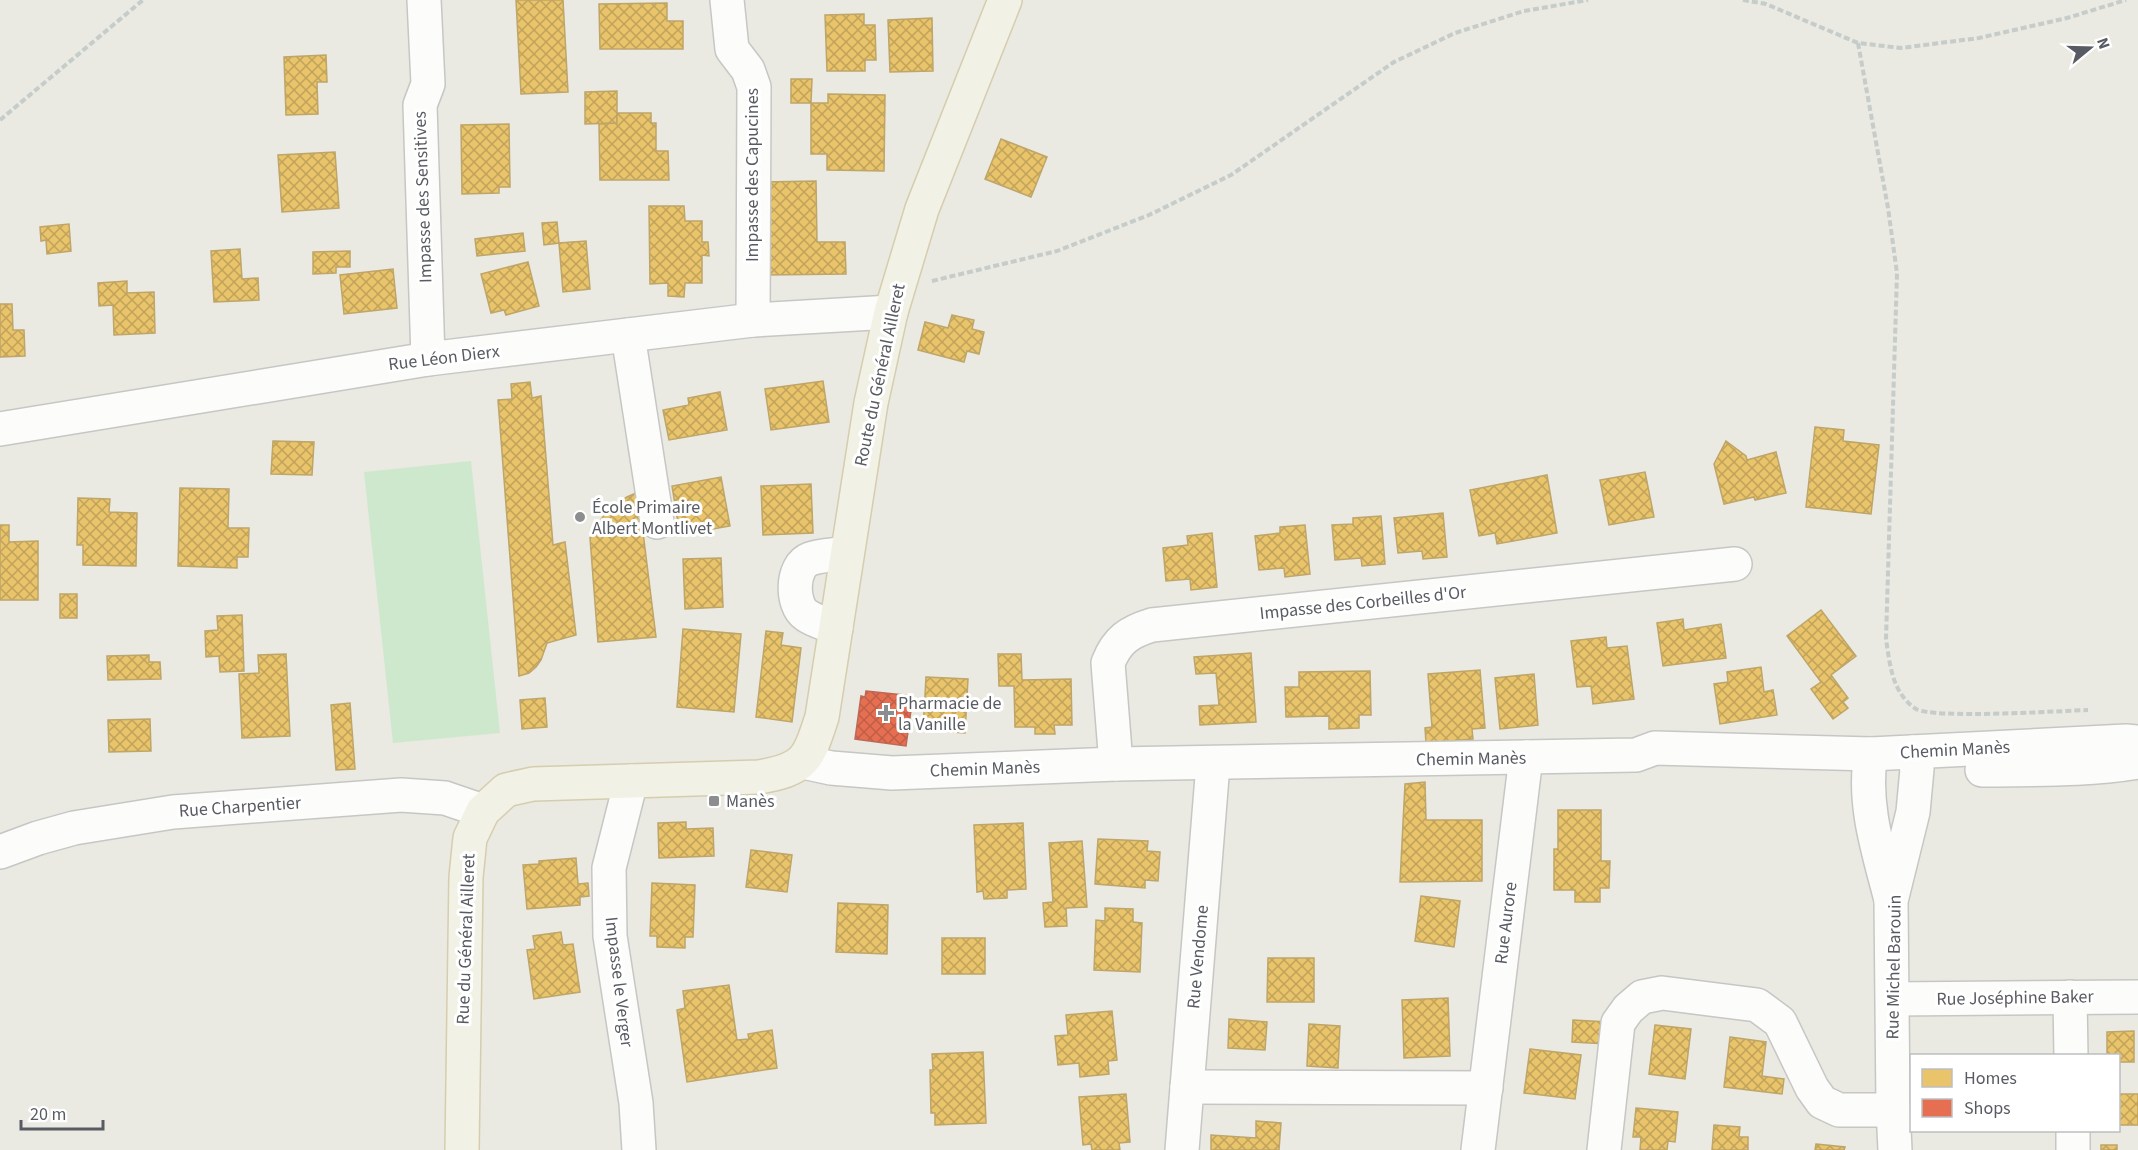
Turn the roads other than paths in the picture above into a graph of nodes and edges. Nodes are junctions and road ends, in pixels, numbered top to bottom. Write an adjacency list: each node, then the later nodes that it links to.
1 (424, 0): 7 (street, Impasse des Sensitives)
2 (728, 0): 5 (street, Impasse des Capucines)
3 (1005, 0): 4 (main road, Route du Général Ailleret)
4 (894, 301): 5 (street, Rue Léon Dierx); 10 (main road, Route du Général Ailleret)
5 (753, 320): 6 (street, Rue Léon Dierx)
6 (628, 335): 7 (street, Rue Léon Dierx); 9 (street)
7 (428, 359): 8 (street, Rue Léon Dierx)
8 (0, 429)
9 (657, 522)
10 (847, 553): 12 (main road, Route du Général Ailleret); 12 (street)
11 (1735, 564): 19 (street, Impasse des Corbeilles d'Or)
12 (836, 628): 16 (main road, Route du Général Ailleret)
13 (2138, 741): 15 (street, Chemin Manès)
14 (1526, 758): 18 (street, Chemin Manès); 20 (street, Chemin Manès); 30 (street, Rue Aurore)
15 (1915, 760): 17 (street); 18 (street, Chemin Manès); 24 (street, Rue Michel Barouin)
16 (802, 762): 19 (street, Chemin Manès); 21 (main road, Rue du Général Ailleret)
17 (2138, 762)
18 (1869, 763): 24 (street)
19 (1116, 764): 20 (street, Chemin Manès)
20 (1213, 764): 29 (street, Rue Vendome)
21 (631, 781): 22 (main road, Rue du Général Ailleret); 34 (street, Impasse le Verger)
22 (483, 811): 23 (street, Rue Charpentier); 33 (main road, Rue du Général Ailleret)
23 (0, 852)
24 (1891, 901): 27 (street, Rue Michel Barouin)
25 (2070, 997): 26 (street, Rue Joséphine Baker); 27 (street, Rue Joséphine Baker); 28 (street)
26 (2138, 997)
27 (1893, 999): 31 (street, Rue Michel Barouin)
28 (2071, 1054)
29 (1187, 1086): 30 (street); 35 (street, Rue Vendome)
30 (1486, 1088): 36 (street, Rue Aurore)
31 (1893, 1108): 37 (street); 38 (street, Rue Michel Barouin)
32 (2073, 1132): 39 (street)
33 (462, 1150)
34 (639, 1150)
35 (1182, 1150)
36 (1478, 1150)
37 (1604, 1150)
38 (1895, 1150)
39 (2073, 1150)

